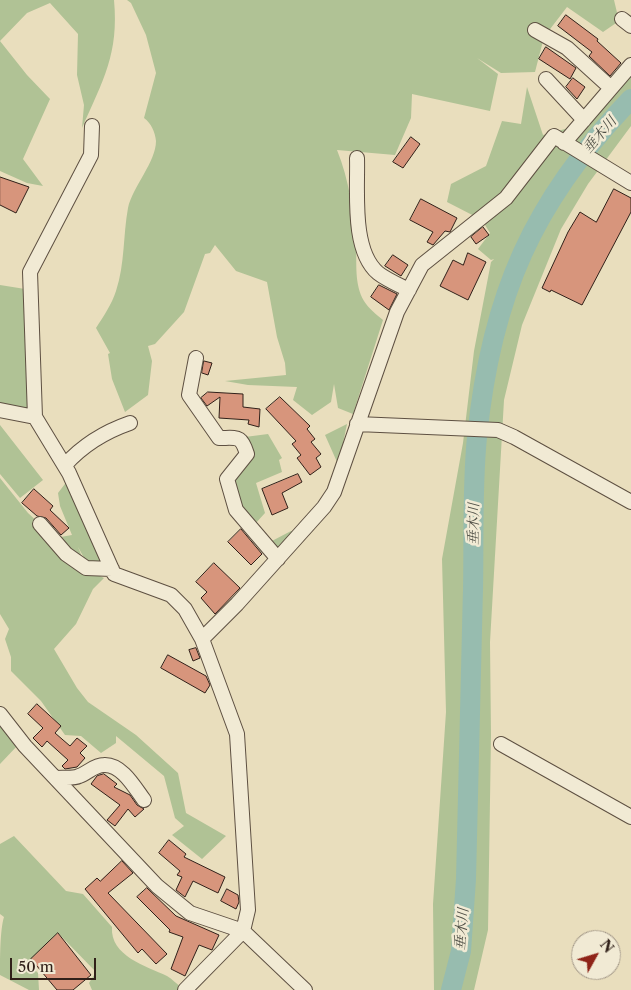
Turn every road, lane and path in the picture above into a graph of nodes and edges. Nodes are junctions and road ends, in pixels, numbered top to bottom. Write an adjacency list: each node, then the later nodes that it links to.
1 (535, 30): 4 (street)
2 (631, 66): 4 (street)
3 (546, 78): 5 (street)
4 (611, 88): 5 (street)
5 (584, 120): 7 (street)
6 (92, 126): 13 (street)
7 (564, 143): 9 (street); 10 (street)
8 (357, 158): 10 (street)
9 (631, 184)
10 (409, 290): 15 (street)
11 (196, 358): 19 (street)
12 (0, 410): 13 (street)
13 (36, 417): 16 (street)
14 (130, 423): 16 (street)
15 (357, 424): 17 (street); 19 (street)
16 (65, 465): 20 (street)
17 (631, 502)
18 (40, 524): 20 (street)
19 (278, 559): 21 (street)
20 (112, 569): 21 (street)
21 (202, 639): 27 (street)
22 (0, 714): 24 (street)
23 (501, 744): 26 (street)
24 (56, 778): 25 (street); 27 (street)
25 (144, 800)
26 (631, 817)
27 (243, 931): 28 (street); 29 (street)
28 (185, 990)
29 (305, 990)

